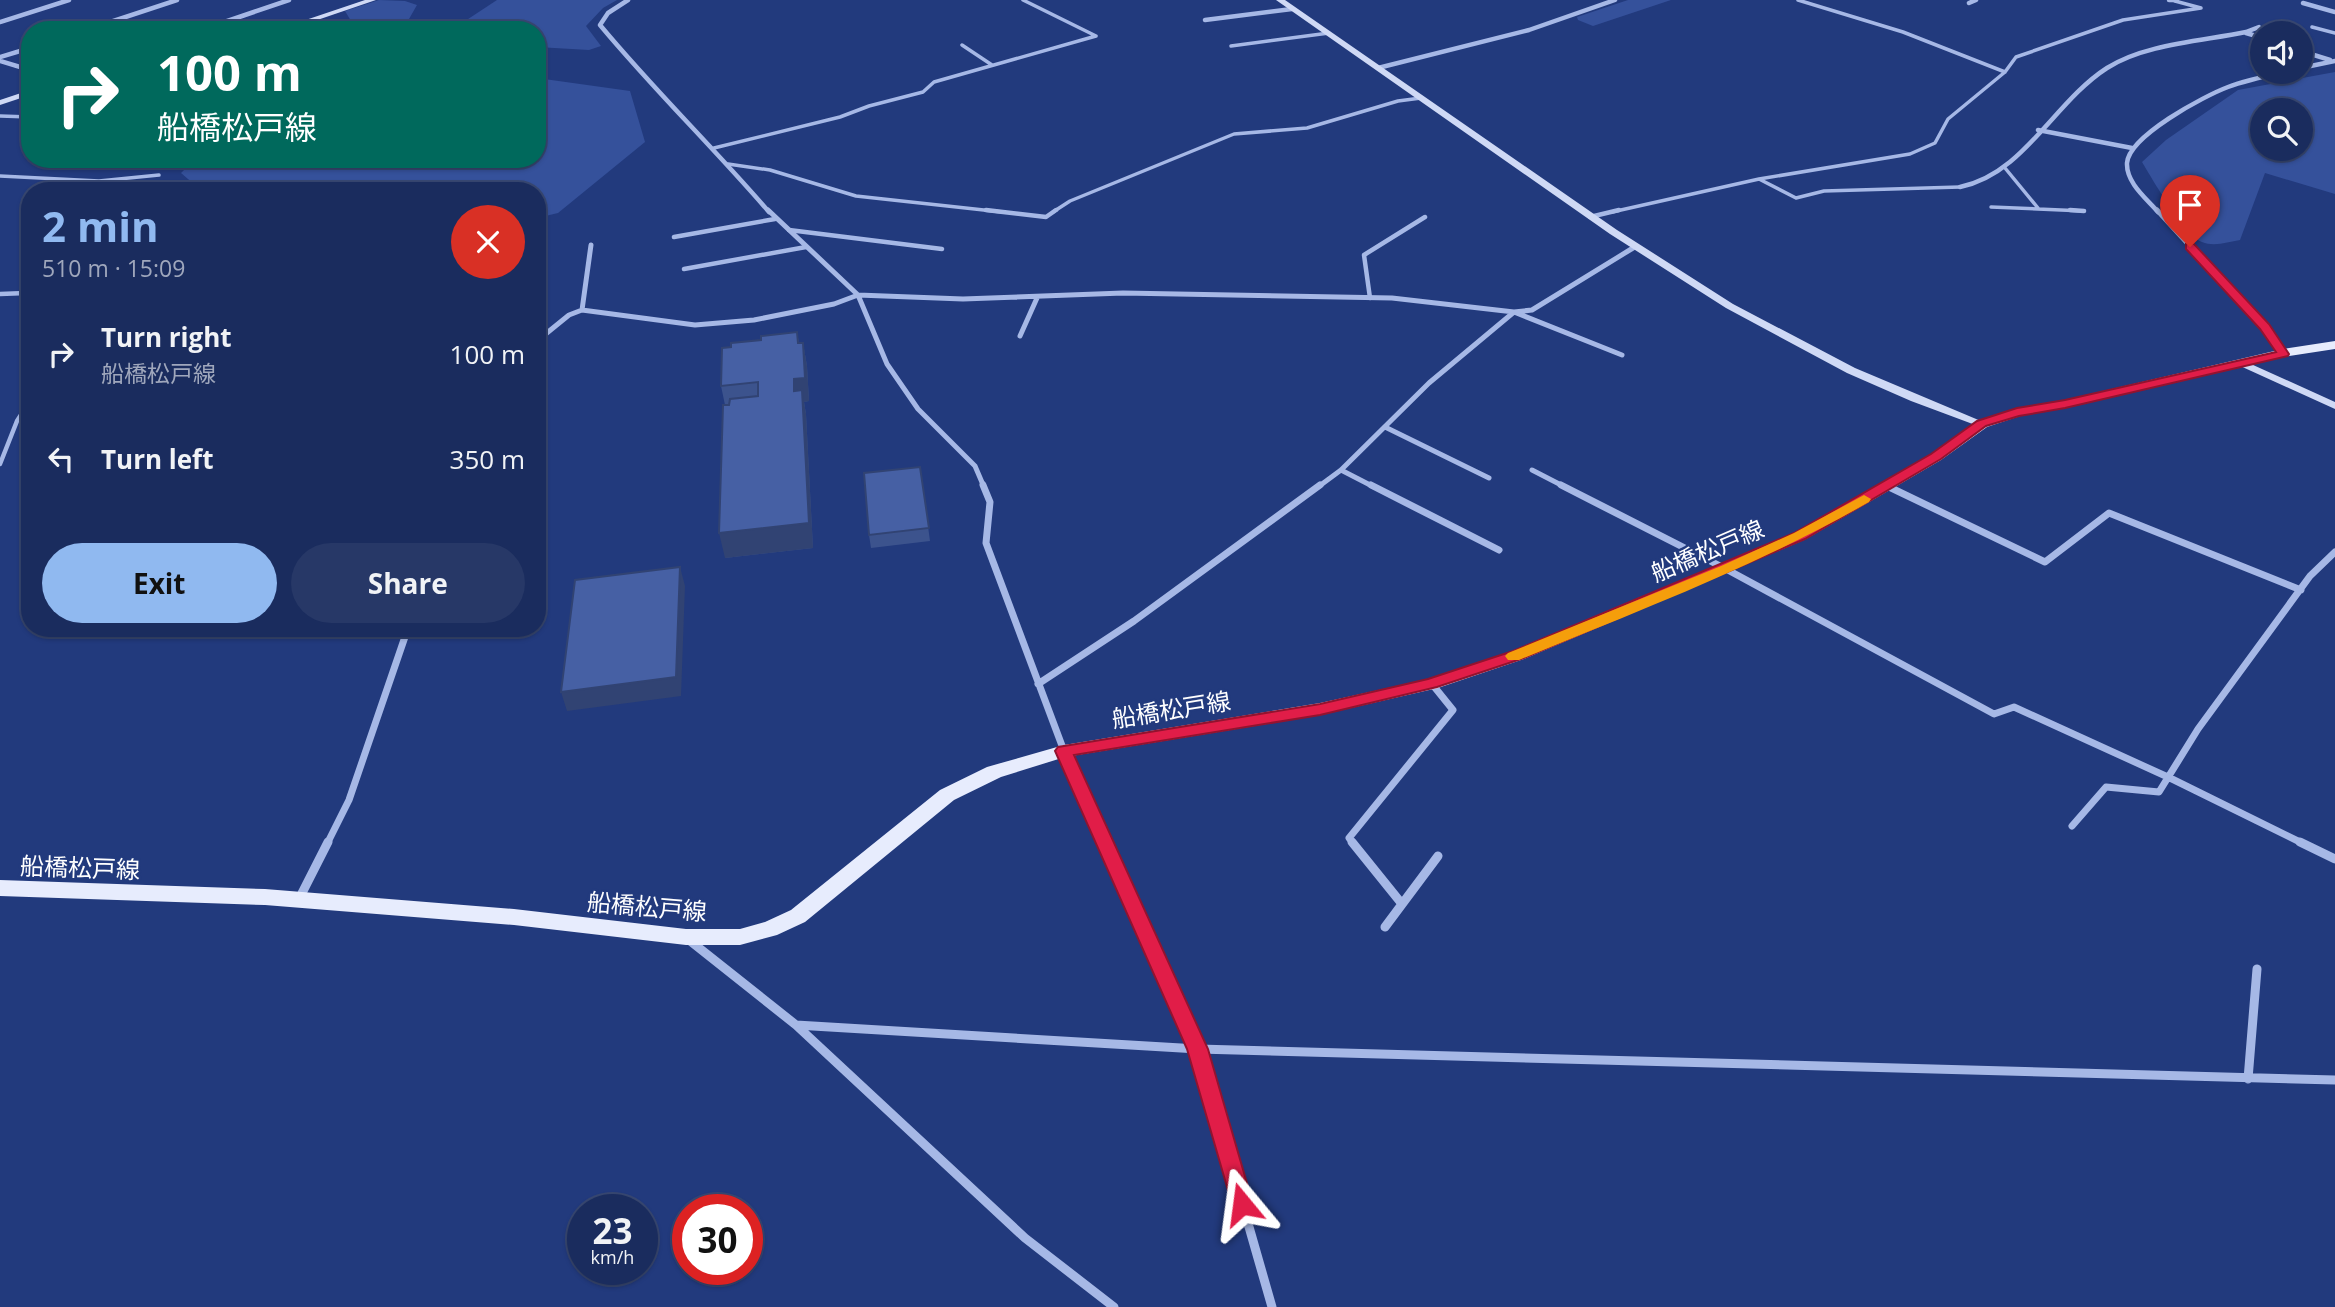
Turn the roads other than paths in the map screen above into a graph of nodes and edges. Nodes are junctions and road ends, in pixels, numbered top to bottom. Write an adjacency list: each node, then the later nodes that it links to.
1 (69, 0): 23 (street)
2 (177, 0): 17 (street)
3 (289, 0): 21 (street)
4 (372, 0): 22 (street)
5 (628, 0): 48 (street)
6 (1023, 0): 36 (lane)
7 (1280, 0): 15 (street)
8 (1615, 0): 39 (street)
9 (1798, 0): 40 (lane)
10 (1976, 0): 14 (street)
11 (2169, 0): 13 (street)
12 (2308, 0): 16 (street)
13 (2176, 1): 40 (lane)
14 (1969, 3)
15 (1292, 9): 18 (street); 27 (street)
16 (2335, 12)
17 (117, 20): 19 (street); 20 (street)
18 (1205, 20)
19 (114, 21)
20 (121, 21)
21 (227, 21)
22 (308, 21)
23 (0, 22)
24 (2313, 27): 29 (lane)
25 (2250, 30): 26 (street)
26 (2246, 32): 28 (street); 47 (street)
27 (1329, 33): 31 (lane); 39 (street)
28 (2250, 33)
29 (2335, 33)
30 (962, 45): 36 (lane)
31 (1231, 46)
32 (21, 51): 34 (street)
33 (2313, 55): 35 (street)
34 (0, 59): 38 (street)
35 (2334, 61): 37 (street)
36 (992, 65): 48 (lane)
37 (2313, 65)
38 (21, 67)
39 (1378, 68): 43 (street)
40 (2006, 72): 54 (lane)
41 (2250, 80): 49 (street)
42 (21, 95): 44 (street)
43 (1420, 98): 50 (lane); 60 (street)
44 (0, 103)
45 (0, 116): 46 (lane)
46 (21, 117)
47 (2038, 130): 49 (street); 51 (street)
48 (714, 148): 50 (street)
49 (2132, 148): 79 (street)
50 (728, 164): 61 (street)
51 (2005, 168): 55 (street); 57 (lane)
52 (0, 176): 53 (lane)
53 (159, 176)
54 (1759, 179): 55 (lane); 60 (lane)
55 (1960, 187)
56 (1992, 207): 57 (lane)
57 (2038, 208): 58 (lane)
58 (2084, 211)
59 (1425, 217): 73 (lane)
60 (1590, 217): 66 (street)
61 (775, 219): 62 (street); 63 (lane)
62 (787, 230): 65 (street); 67 (lane)
63 (674, 237)
64 (591, 246): 74 (street)
65 (806, 247): 68 (lane); 71 (street)
66 (1633, 248): 75 (street); 84 (street)
67 (942, 249)
68 (684, 269)
69 (21, 293): 70 (lane)
70 (0, 294)
71 (858, 295): 72 (street); 74 (street); 96 (street)
72 (1037, 298): 73 (street); 77 (street)
73 (1370, 298): 75 (street)
74 (582, 310): 76 (street)
75 (1514, 312): 80 (street); 85 (street)
76 (546, 334)
77 (1020, 336)
78 (2335, 345): 79 (main road, 船橋松戸線)
79 (2283, 354): 81 (main road, 船橋松戸線)
80 (1622, 355)
81 (2242, 363): 82 (street); 84 (main road, 船橋松戸線)
82 (2335, 406)
83 (21, 415): 86 (lane)
84 (1982, 424): 90 (main road, 船橋松戸線)
85 (1385, 426): 87 (street); 89 (street)
86 (0, 464)
87 (1341, 470): 91 (street); 96 (street)
88 (1532, 470): 93 (street)
89 (1489, 478)
90 (1887, 486): 93 (main road, 船橋松戸線); 94 (street)
91 (1499, 550)
92 (2335, 552): 94 (street)
93 (1726, 569): 97 (main road, 船橋松戸線); 99 (street)
94 (2301, 590): 99 (street)
95 (407, 637): 104 (street)
96 (1038, 684): 98 (street)
97 (1432, 684): 98 (main road, 船橋松戸線); 105 (street)
98 (1064, 751): 107 (main road, 船橋松戸線); 110 (street)
99 (2170, 778): 100 (street); 102 (street)
100 (2072, 826)
101 (1437, 856): 105 (street)
102 (2335, 859)
103 (0, 888): 104 (main road, 船橋松戸線)
104 (298, 900): 107 (main road, 船橋松戸線)
105 (1402, 904): 106 (street)
106 (1385, 928)
107 (686, 937): 109 (street)
108 (2257, 969): 111 (street)
109 (796, 1026): 110 (street); 113 (street)
110 (1198, 1049): 111 (street); 114 (street)
111 (2248, 1079): 112 (street)
112 (2335, 1080)
113 (1114, 1307)
114 (1272, 1307)

